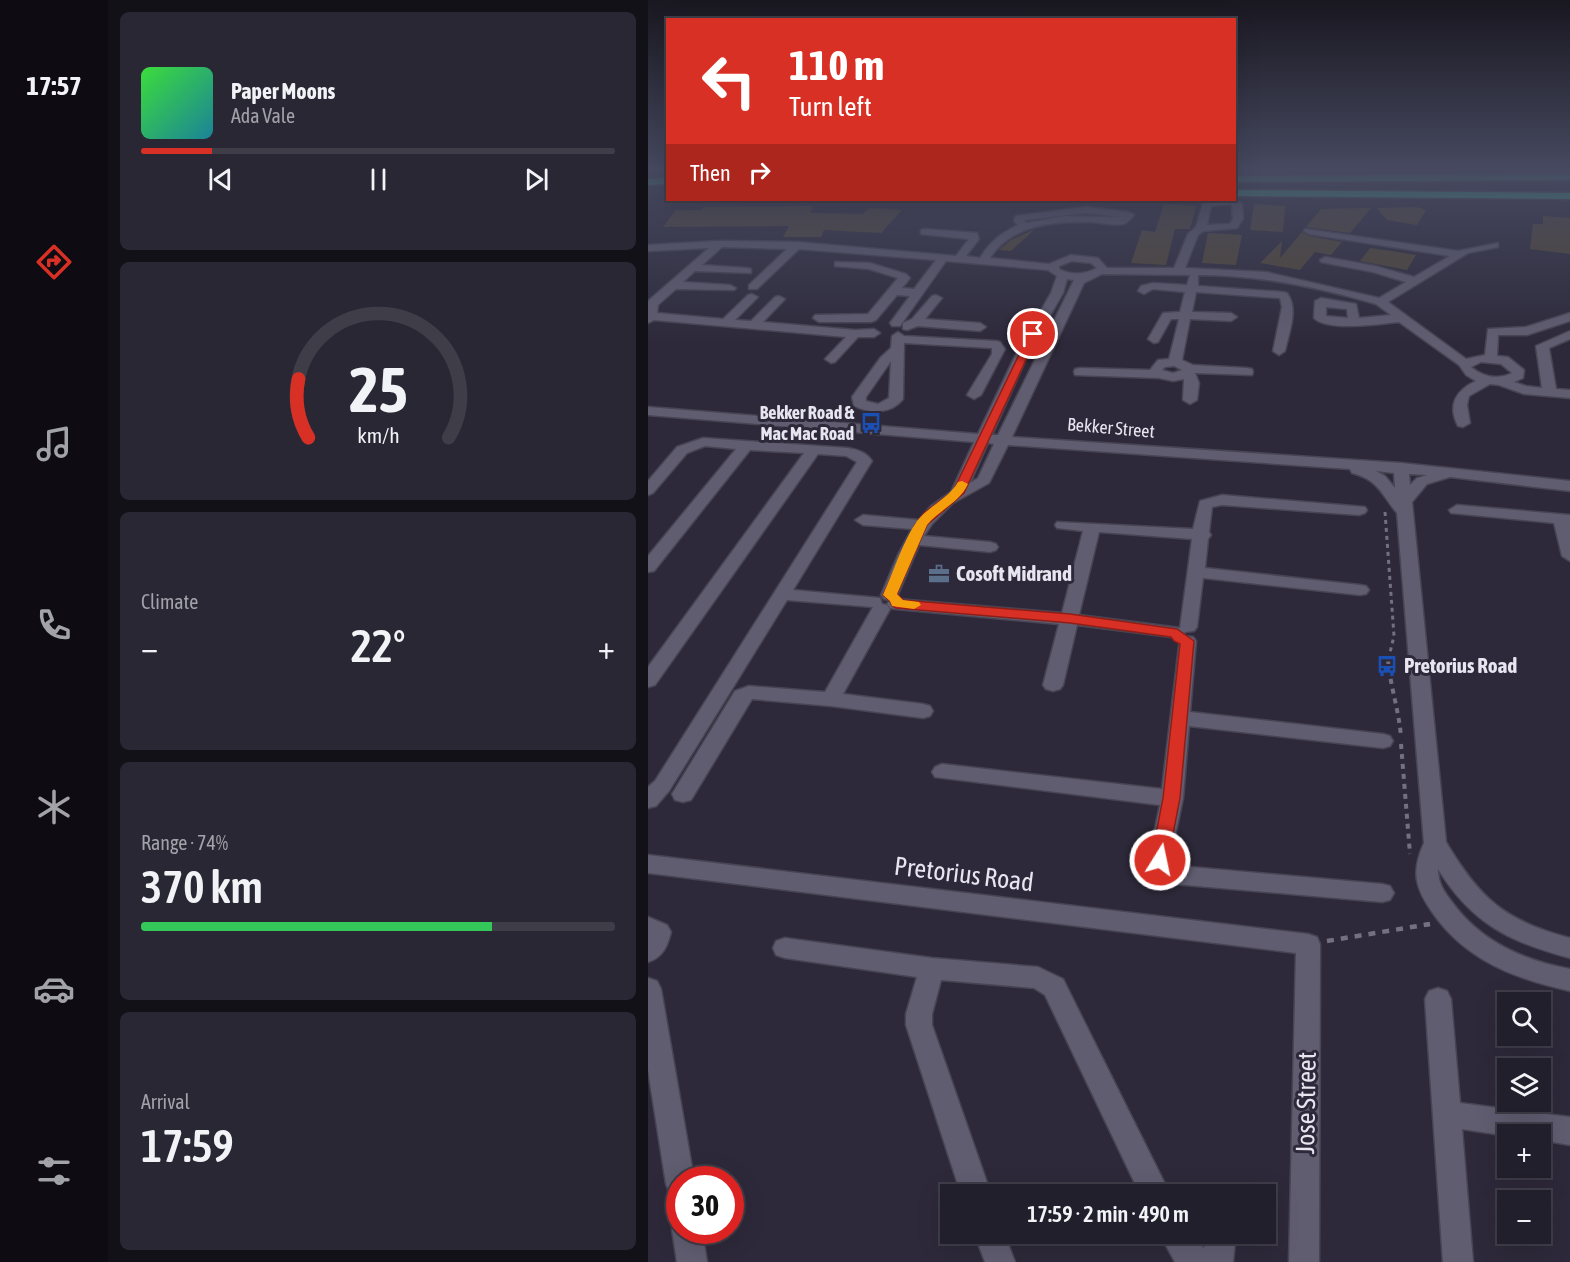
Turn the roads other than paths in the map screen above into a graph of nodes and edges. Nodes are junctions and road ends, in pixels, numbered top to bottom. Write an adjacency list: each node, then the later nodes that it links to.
1 (1027, 227): 15 (street)
2 (1201, 228): 23 (street)
3 (1309, 231): 10 (street)
4 (925, 232): 13 (street)
5 (719, 244): 6 (street); 9 (street); 11 (street)
6 (797, 245): 12 (street); 48 (street)
7 (1494, 245): 10 (street)
8 (1329, 246): 17 (street)
9 (648, 248)
10 (1462, 253): 27 (street)
11 (703, 258): 14 (street); 18 (street)
12 (942, 259): 13 (street); 34 (street)
13 (958, 260): 15 (street)
14 (757, 262)
15 (982, 262): 20 (street)
16 (839, 264): 32 (street)
17 (1360, 266): 22 (street); 26 (street)
18 (692, 268): 19 (street); 28 (street)
19 (747, 271)
20 (1058, 271): 21 (street); 25 (street); 57 (street)
21 (1100, 271): 23 (street); 25 (street)
22 (1387, 271): 27 (street); 30 (street)
23 (1178, 272): 24 (street)
24 (1196, 272): 31 (street); 39 (street)
25 (1087, 276): 58 (street)
26 (1348, 279)
27 (1416, 280): 39 (street)
28 (677, 281): 29 (street); 40 (street)
29 (734, 285)
30 (1377, 285)
31 (1191, 288): 33 (street); 42 (street); 56 (street)
32 (894, 291): 34 (street); 46 (street)
33 (1144, 291)
34 (917, 293): 51 (street)
35 (712, 298): 40 (street)
36 (936, 298): 51 (street)
37 (779, 299): 49 (street)
38 (1321, 302): 47 (street)
39 (1380, 302): 47 (street)
40 (652, 307): 43 (street)
41 (699, 309): 43 (street)
42 (1186, 314): 44 (street); 54 (street); 61 (street)
43 (665, 317): 48 (street)
44 (1232, 317)
45 (1570, 317): 59 (street)
46 (819, 318)
47 (1400, 318): 55 (street)
48 (726, 322): 49 (street)
49 (754, 325): 52 (street)
50 (980, 327): 51 (street)
51 (902, 333): 52 (street); 71 (street)
52 (855, 334): 60 (street)
53 (1570, 335): 69 (street)
54 (1155, 339)
55 (1446, 348): 59 (street); 62 (street)
56 (1279, 351)
57 (1023, 352): 58 (street); 73 (street)
58 (1045, 354): 78 (street)
59 (1485, 358): 62 (street); 67 (street)
60 (831, 359)
61 (1175, 362): 63 (street); 66 (street)
62 (1467, 368): 67 (street); 68 (street)
63 (1188, 371): 65 (street); 66 (street); 72 (street)
64 (1080, 372): 66 (street)
65 (1247, 372)
66 (1159, 374)
67 (1495, 380): 68 (street); 69 (street)
68 (1465, 391): 75 (street)
69 (1550, 393): 70 (street)
70 (1570, 394)
71 (974, 395)
72 (1190, 400)
73 (995, 410): 76 (street); 77 (street)
74 (648, 411): 76 (street, Bekker Street)
75 (1463, 423)
76 (906, 431): 77 (street, Bekker Street)
77 (982, 438): 78 (street, Bekker Street); 87 (street)
78 (1004, 439): 81 (street, Bekker Street); 87 (street)
79 (746, 445): 80 (street); 85 (street); 101 (street)
80 (813, 451): 104 (street); 108 (street)
81 (1326, 462): 82 (street, Bekker Street); 89 (street)
82 (1401, 468): 83 (street, Bekker Street); 89 (street)
83 (1458, 473): 84 (street, Bekker Street); 89 (street)
84 (1498, 476): 86 (street, Bekker Street); 88 (street)
85 (652, 481)
86 (1570, 486)
87 (958, 493): 94 (street)
88 (1570, 499)
89 (1404, 507): 118 (street)
90 (1359, 510): 97 (street)
91 (1456, 510): 93 (street)
92 (863, 520): 94 (street)
93 (1565, 520): 100 (street)
94 (921, 525): 98 (street)
95 (1063, 525): 96 (street)
96 (1092, 527): 97 (street); 106 (street)
97 (1203, 535): 102 (street)
98 (913, 540): 99 (street); 105 (street)
99 (990, 547)
100 (1570, 556)
101 (648, 567)
102 (1197, 572): 103 (street); 107 (street)
103 (1360, 590)
104 (783, 594): 105 (street); 117 (street)
105 (885, 603): 106 (street); 110 (street)
106 (1070, 619): 107 (street); 109 (street)
107 (1184, 634): 112 (street)
108 (648, 681)
109 (1053, 685)
110 (831, 699): 111 (street); 115 (street)
111 (923, 711)
112 (1181, 718): 113 (street); 116 (street)
113 (1383, 741)
114 (942, 772): 116 (street)
115 (683, 794)
116 (1172, 798): 120 (street)
117 (648, 800)
118 (1435, 843): 124 (street); 127 (street)
119 (648, 864): 122 (street, Pretorius Road)
120 (1382, 893)
121 (648, 927): 125 (street)
122 (1308, 944): 143 (street, Jose Street)
123 (785, 948): 126 (street)
124 (1570, 948)
125 (648, 952)
126 (932, 969): 133 (street); 134 (street)
127 (1570, 980)
128 (648, 989): 132 (street)
129 (1437, 999): 130 (street)
130 (1446, 1114): 131 (street); 144 (street)
131 (1570, 1131)
132 (677, 1166)
133 (973, 1184)
134 (1150, 1184)
135 (689, 1244): 139 (street)
136 (994, 1244): 140 (street)
137 (1181, 1244): 141 (street)
138 (1220, 1244): 142 (street)
139 (692, 1262)
140 (1000, 1262)
141 (1199, 1262)
142 (1218, 1262)
143 (1304, 1262)
144 (1458, 1262)

